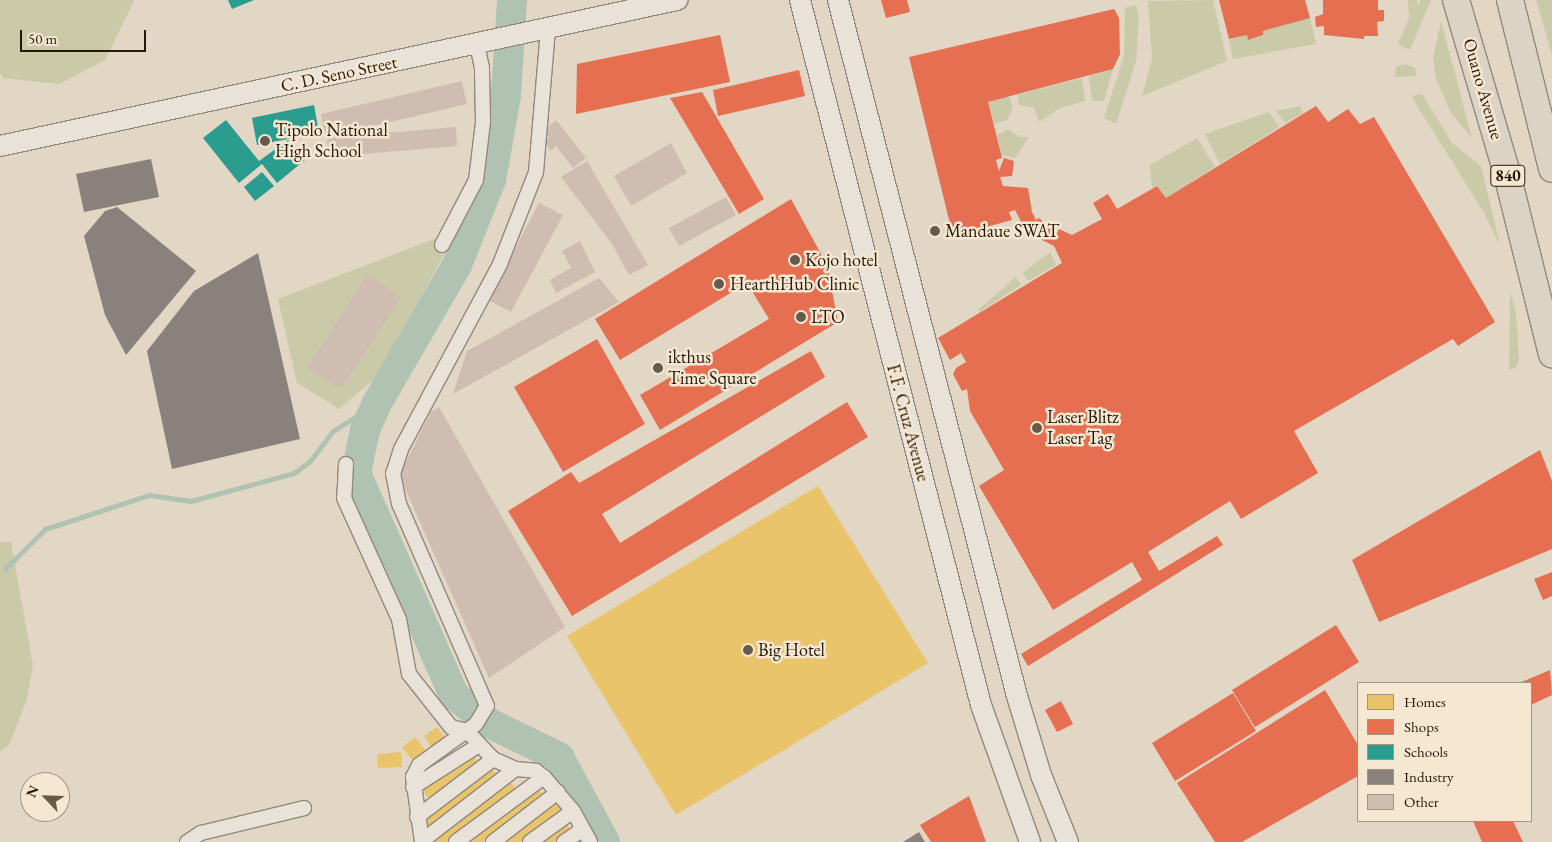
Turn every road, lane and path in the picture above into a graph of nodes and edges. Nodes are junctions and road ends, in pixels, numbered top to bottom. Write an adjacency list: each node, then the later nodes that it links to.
1 (678, 0): 6 (street, C. D. Seno Street)
2 (800, 0): 31 (street, F.F. Cruz Avenue)
3 (838, 0): 32 (street)
4 (1456, 0): 11 (highway, Ouano Avenue / 840)
5 (1510, 0): 9 (highway, 840)
6 (542, 30): 7 (street, C. D. Seno Street); 13 (street)
7 (485, 42): 8 (street, C. D. Seno Street); 10 (street)
8 (0, 146)
9 (1552, 169)
10 (442, 245)
11 (1552, 354)
12 (346, 464): 13 (street)
13 (471, 727): 14 (street); 18 (street)
14 (479, 745): 15 (street); 18 (street)
15 (493, 759): 16 (street); 22 (street)
16 (515, 770): 17 (street); 24 (street)
17 (544, 777): 19 (street); 26 (street)
18 (414, 787): 22 (street)
19 (558, 792): 21 (street); 27 (street)
20 (304, 808): 25 (street)
21 (573, 811): 23 (street); 28 (street)
22 (417, 817): 24 (street)
23 (583, 829): 29 (street); 30 (street)
24 (422, 841)
25 (187, 842)
26 (456, 842)
27 (493, 842)
28 (530, 842)
29 (564, 842)
30 (590, 842)
31 (1030, 842)
32 (1068, 842)

